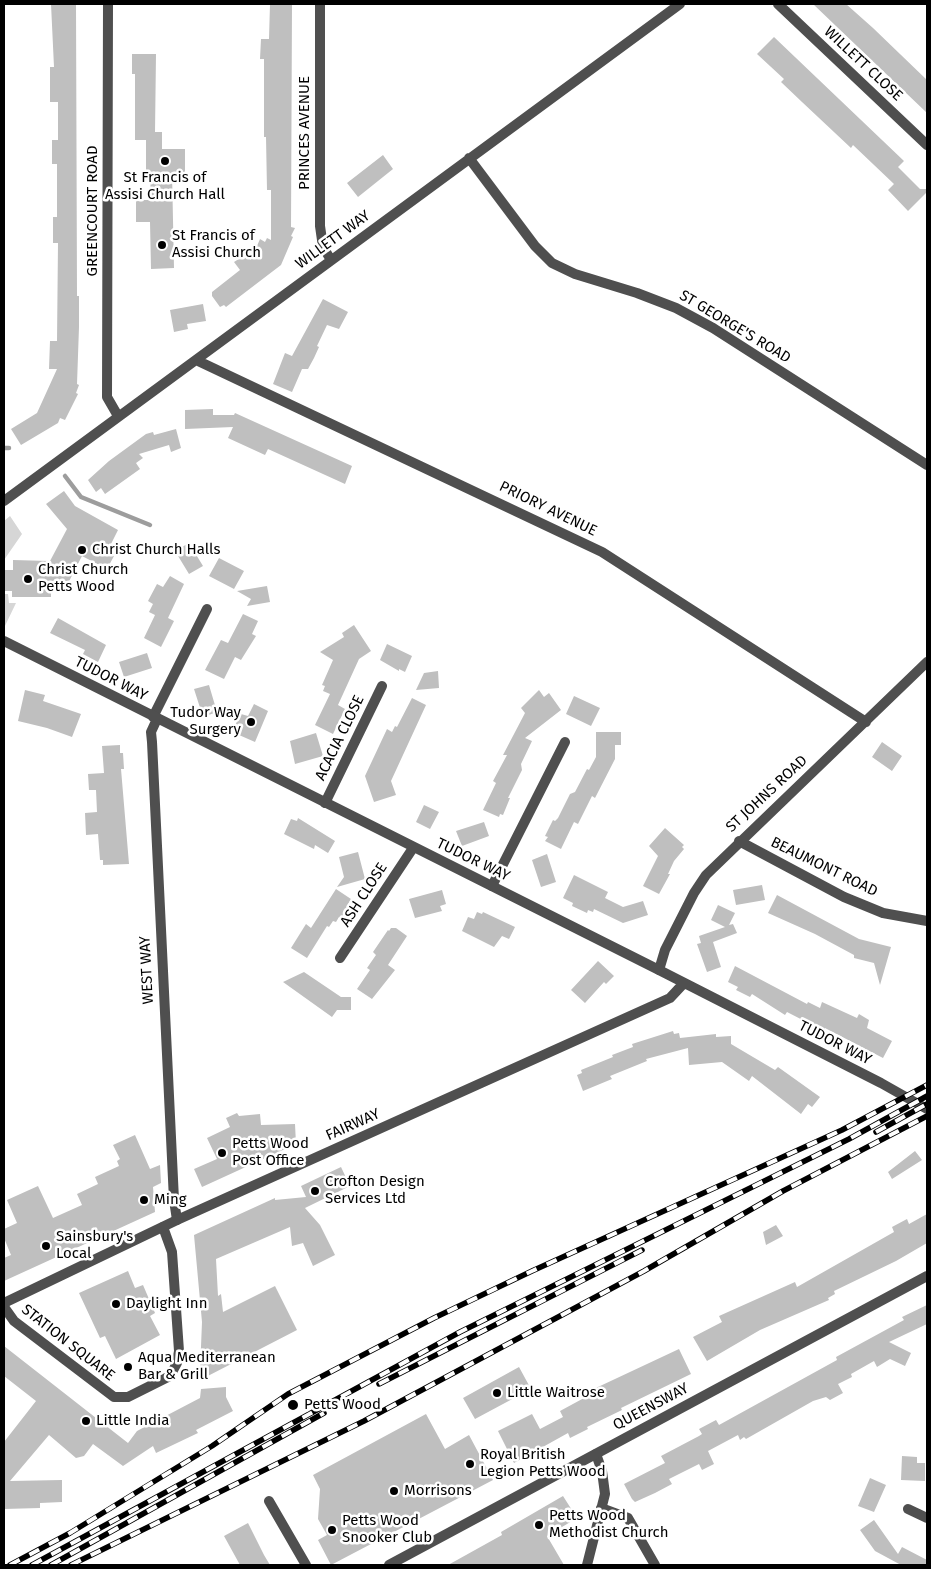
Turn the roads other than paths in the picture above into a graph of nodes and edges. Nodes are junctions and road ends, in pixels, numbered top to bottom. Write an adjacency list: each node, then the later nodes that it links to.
1 (108, 4): 9 (street, GREENCOURT ROAD)
2 (320, 4): 7 (street, PRINCES AVENUE)
3 (680, 4): 6 (street, WILLETT WAY)
4 (778, 4): 5 (street, WILLETT CLOSE)
5 (927, 145)
6 (469, 158): 7 (street, WILLETT WAY); 10 (street, ST GEORGE'S ROAD)
7 (331, 260): 8 (street, WILLETT WAY)
8 (196, 360): 9 (street, WILLETT WAY); 17 (street, PRIORY AVENUE)
9 (118, 416): 11 (street, WILLETT WAY)
10 (927, 465)
11 (4, 501)
12 (207, 609): 16 (street, WEST WAY)
13 (4, 642): 16 (street, TUDOR WAY)
14 (927, 662): 17 (street, ST JOHNS ROAD)
15 (382, 686): 19 (street, ACACIA CLOSE)
16 (155, 718): 19 (street, TUDOR WAY); 28 (street, WEST WAY)
17 (866, 722): 20 (street, ST JOHNS ROAD)
18 (564, 742): 22 (street)
19 (325, 803): 21 (street, TUDOR WAY)
20 (740, 841): 23 (street, BEAUMONT ROAD); 25 (street, ST JOHNS ROAD)
21 (413, 848): 22 (street, TUDOR WAY); 24 (street, ASH CLOSE)
22 (492, 886): 25 (street, TUDOR WAY)
23 (927, 921)
24 (340, 958)
25 (660, 970): 26 (street, TUDOR WAY)
26 (684, 983): 27 (street, TUDOR WAY); 28 (street, FAIRWAY)
27 (927, 1109)
28 (177, 1220): 29 (street, FAIRWAY)
29 (164, 1227): 31 (street, FAIRWAY); 32 (street, STATION SQUARE)
30 (927, 1276): 33 (street, QUEENSWAY)
31 (4, 1303)
32 (4, 1307)
33 (596, 1454): 35 (street); 39 (street, QUEENSWAY)
34 (269, 1501): 38 (street)
35 (601, 1508): 40 (street); 41 (street)
36 (908, 1509): 37 (street)
37 (927, 1518)
38 (306, 1565)
39 (389, 1565)
40 (587, 1565)
41 (655, 1565)

